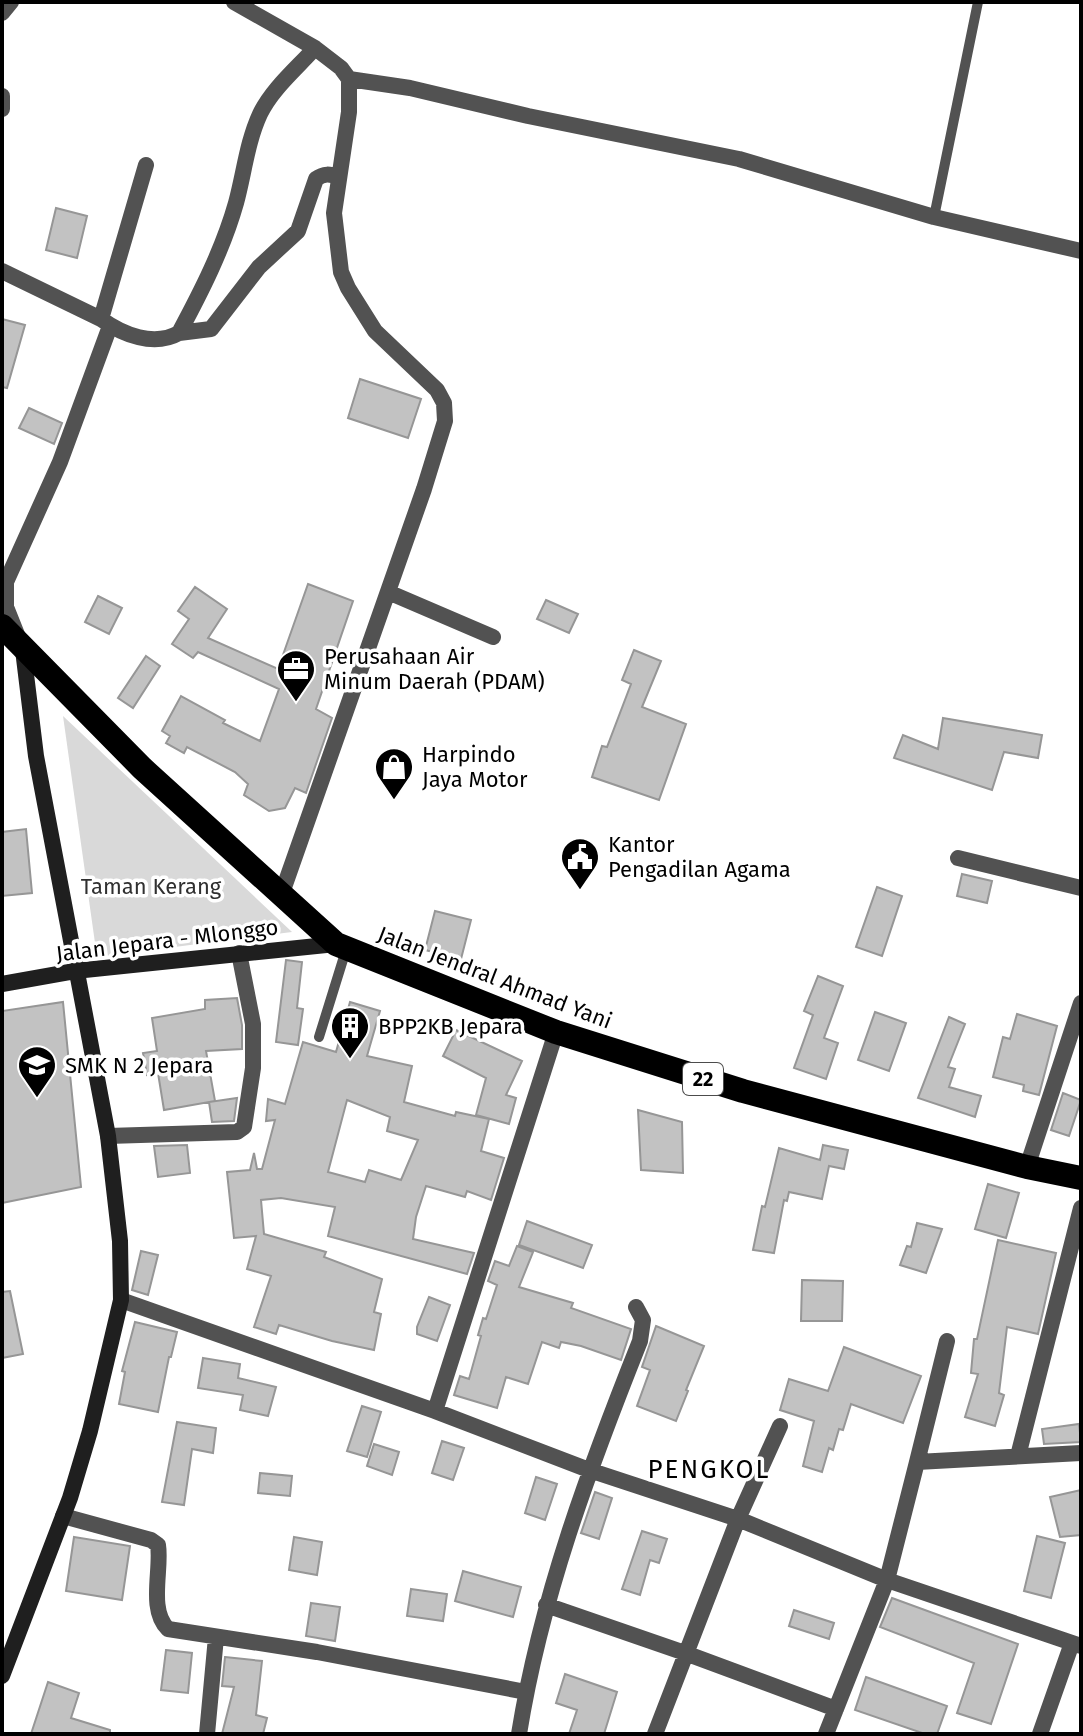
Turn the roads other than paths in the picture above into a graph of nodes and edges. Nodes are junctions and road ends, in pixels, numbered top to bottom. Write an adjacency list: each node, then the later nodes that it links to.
1 (11, 2): 4 (street)
2 (234, 2): 5 (street)
3 (978, 2): 11 (lane)
4 (2, 13)
5 (315, 48): 6 (street); 15 (street)
6 (349, 79): 10 (street); 11 (street)
7 (2, 96): 8 (street)
8 (2, 109)
9 (146, 165): 14 (street)
10 (338, 177): 15 (street); 16 (street)
11 (934, 217): 12 (street)
12 (1081, 251)
13 (2, 271): 14 (street)
14 (106, 322): 15 (street); 19 (street)
15 (179, 333)
16 (388, 592): 18 (street); 22 (street)
17 (2, 626): 19 (highway, Jalan Jendral Ahmad Yani / 22)
18 (493, 637)
19 (23, 650): 22 (highway, Jalan Jendral Ahmad Yani / 22); 25 (street)
20 (958, 858): 21 (street)
21 (1081, 888)
22 (282, 893): 23 (highway, Jalan Jendral Ahmad Yani / 22)
23 (341, 946): 24 (street, Jalan Jepara - Mlonggo); 28 (highway, Jalan Jendral Ahmad Yani / 22); 29 (lane)
24 (239, 953): 25 (street, Jalan Jepara - Mlonggo); 30 (street)
25 (75, 971): 26 (street, Jalan Jepara - Mlonggo); 30 (street)
26 (2, 984)
27 (1081, 1003): 31 (street)
28 (556, 1032): 31 (highway, Jalan Jendral Ahmad Yani / 22); 37 (street)
29 (319, 1037)
30 (108, 1136): 34 (street)
31 (1027, 1167): 32 (highway, Jalan Jendral Ahmad Yani / 22)
32 (1081, 1178)
33 (1081, 1208): 40 (street)
34 (121, 1300): 37 (street); 43 (street)
35 (636, 1307): 42 (street)
36 (947, 1341): 41 (street)
37 (435, 1411): 42 (street)
38 (780, 1426): 44 (street)
39 (1081, 1453): 40 (street)
40 (1018, 1456): 41 (street)
41 (917, 1462): 45 (street)
42 (589, 1470): 44 (street); 46 (street)
43 (63, 1516): 47 (street); 50 (street)
44 (738, 1519): 45 (street); 49 (street)
45 (887, 1580): 48 (street); 52 (street)
46 (546, 1605): 49 (street); 51 (street)
47 (216, 1637): 51 (street); 53 (street)
48 (1076, 1644): 57 (street)
49 (685, 1653): 52 (street); 55 (street)
50 (2, 1676)
51 (526, 1692): 54 (street)
52 (836, 1709): 56 (street)
53 (207, 1734)
54 (519, 1734)
55 (655, 1734)
56 (826, 1734)
57 (1040, 1734)

